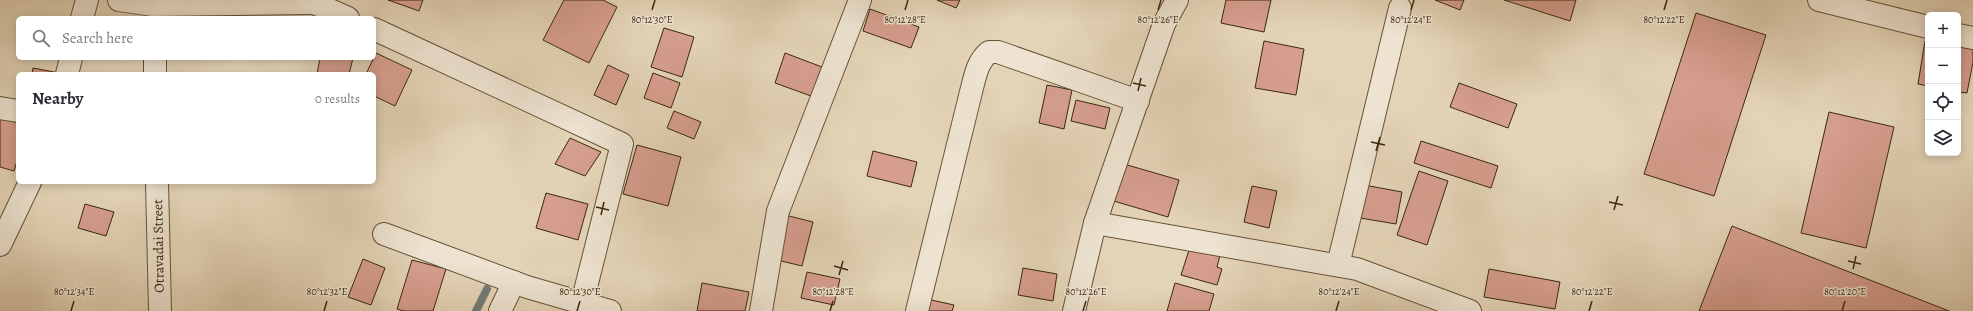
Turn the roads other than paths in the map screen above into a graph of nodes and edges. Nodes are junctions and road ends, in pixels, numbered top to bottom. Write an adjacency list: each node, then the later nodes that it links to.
1 (87, 0): 9 (street)
2 (118, 0): 7 (street)
3 (860, 0): 33 (street)
4 (1177, 0): 19 (street)
5 (1819, 0): 11 (street)
6 (316, 1): 7 (street); 10 (street)
7 (154, 8)
8 (1400, 8): 27 (street)
9 (83, 16)
10 (344, 16)
11 (1925, 26)
12 (376, 30): 29 (street)
13 (1961, 35): 14 (street)
14 (1973, 38)
15 (70, 60): 17 (street)
16 (154, 60): 18 (street)
17 (67, 72)
18 (155, 72)
19 (1138, 101): 24 (street); 34 (street)
20 (0, 108): 21 (street)
21 (16, 111)
22 (29, 184): 26 (street)
23 (157, 184): 30 (street, Otravadai Street)
24 (1095, 223): 27 (street); 35 (street)
25 (384, 234): 28 (street)
26 (0, 245)
27 (1338, 265): 36 (street)
28 (514, 282): 29 (street); 31 (street)
29 (582, 303): 32 (street)
30 (160, 311)
31 (500, 311)
32 (610, 311)
33 (761, 311)
34 (917, 311)
35 (1074, 311)
36 (1470, 311)

